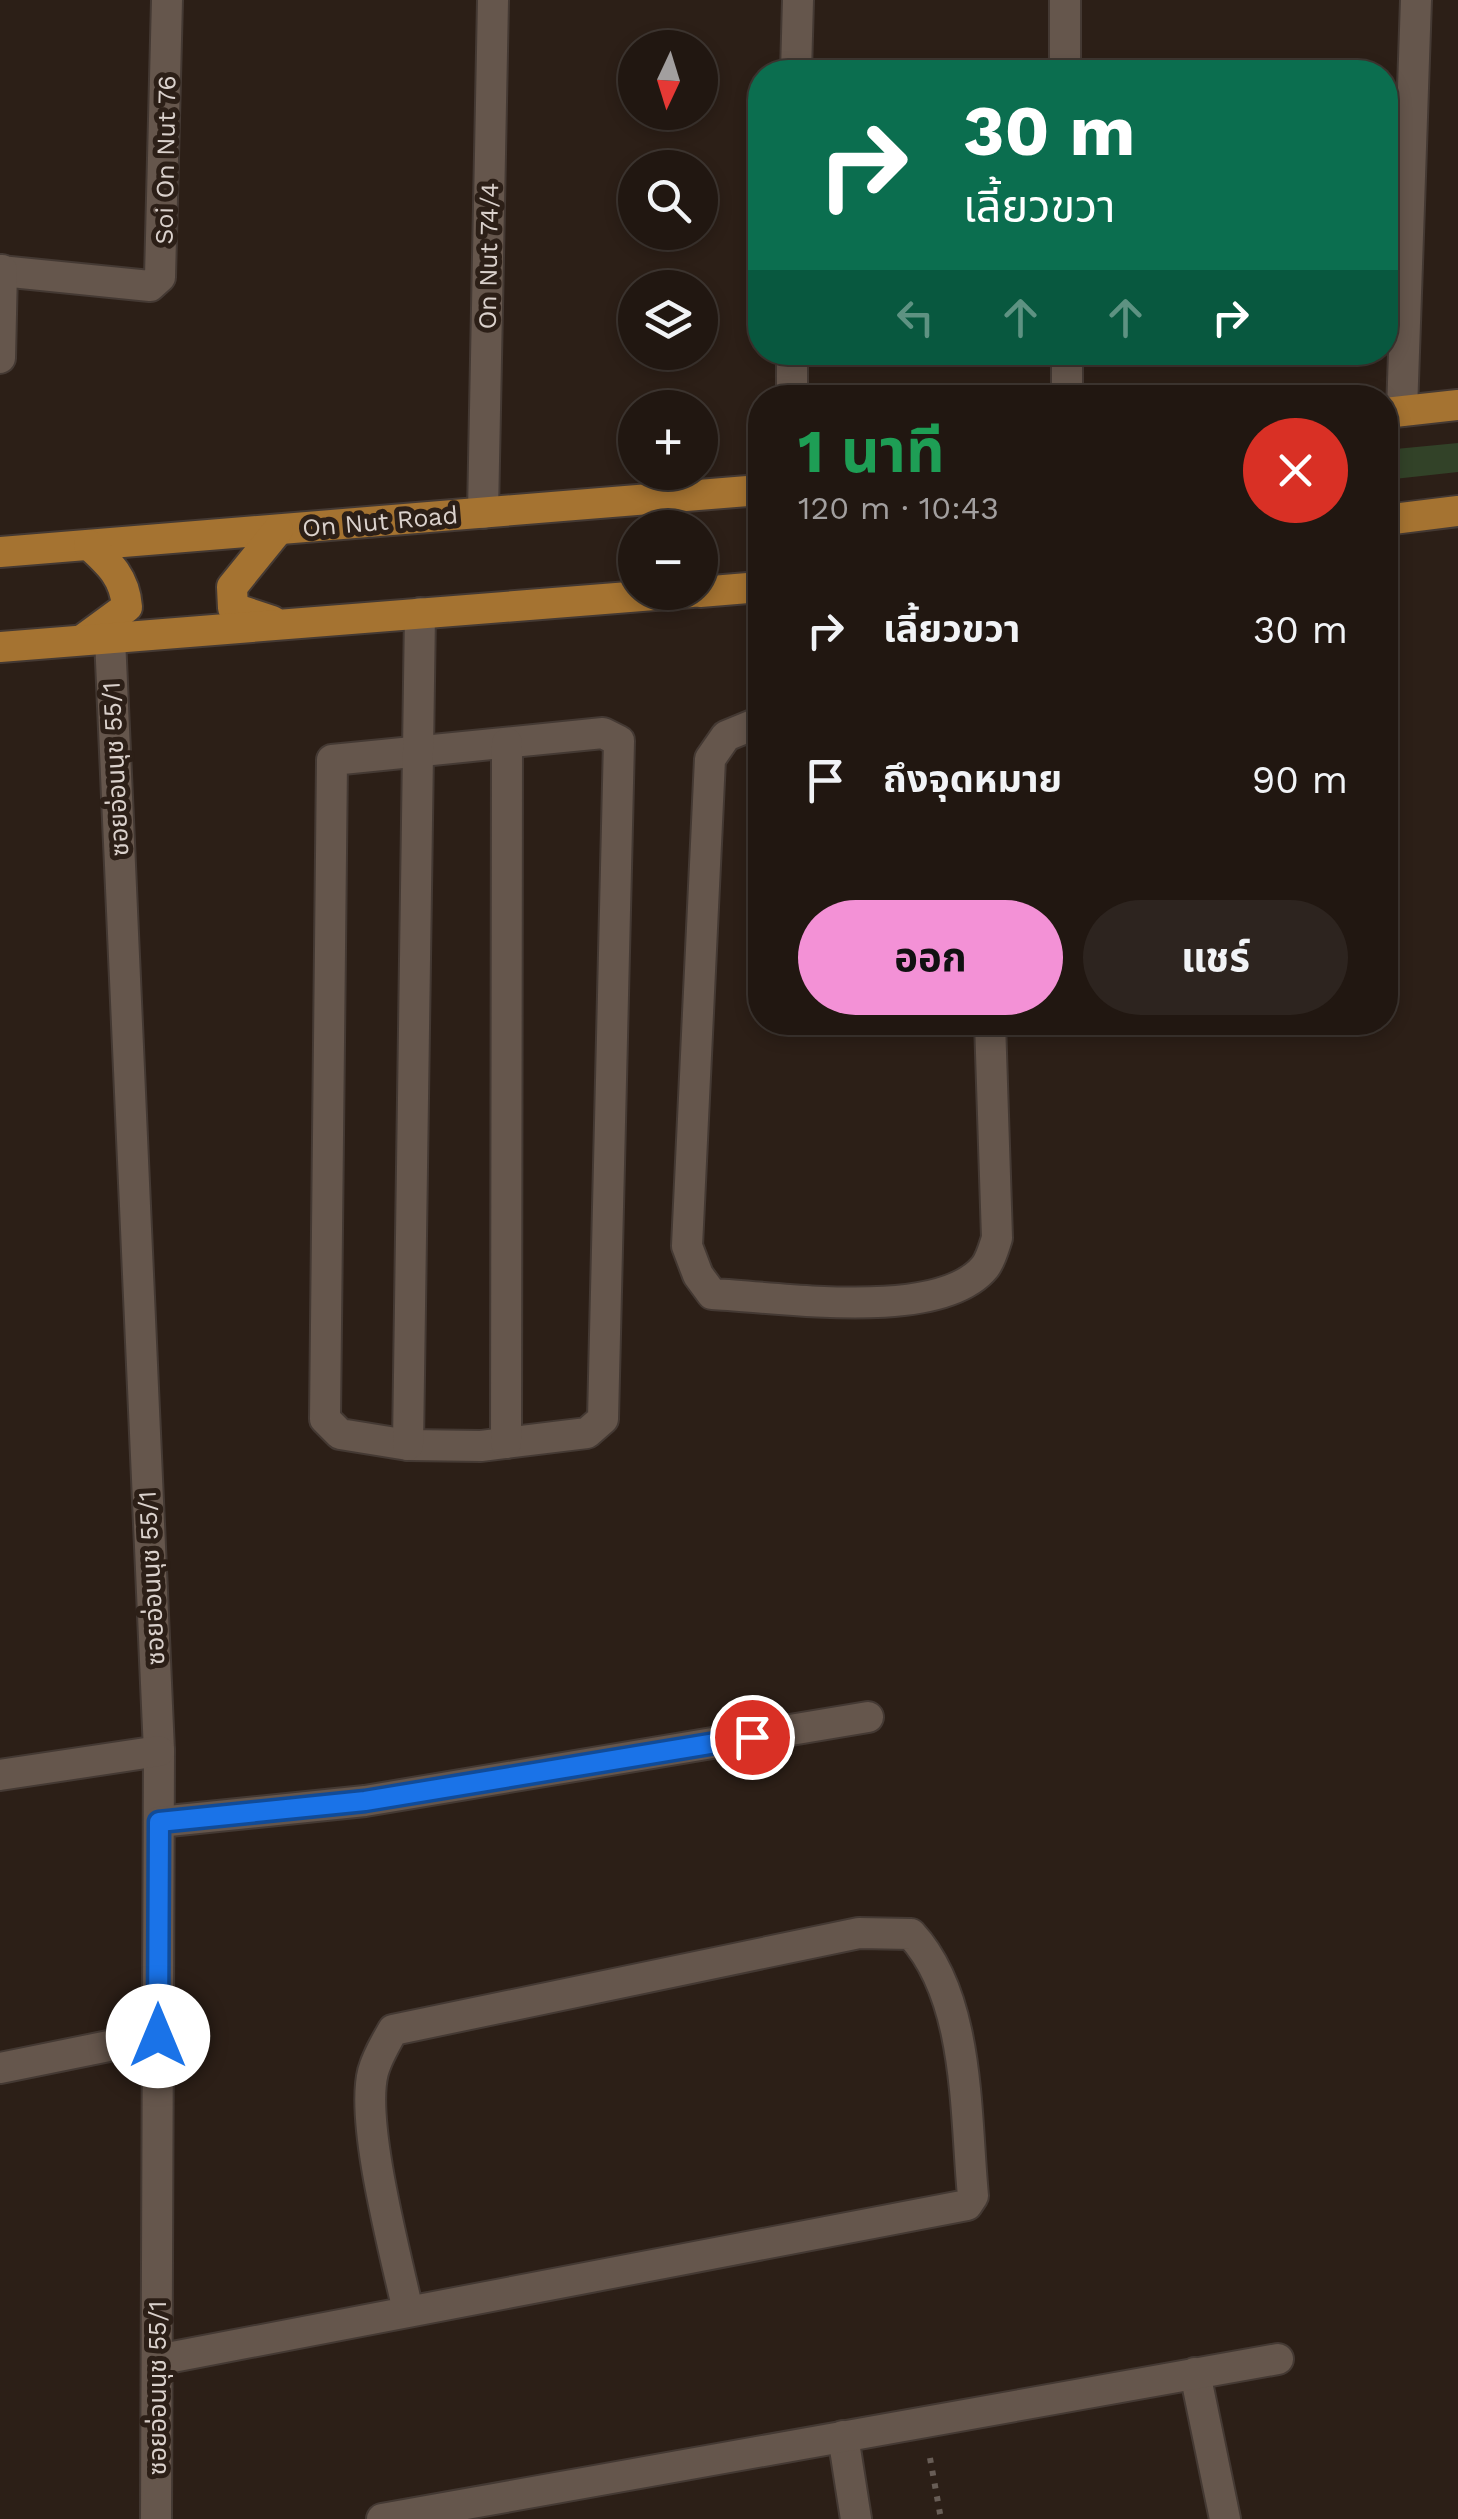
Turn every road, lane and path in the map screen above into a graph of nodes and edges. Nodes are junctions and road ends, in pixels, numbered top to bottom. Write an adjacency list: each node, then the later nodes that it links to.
1 (167, 0): 8 (street, Soi On Nut 76)
2 (493, 0): 15 (street, On Nut 74/4)
3 (798, 0): 6 (street)
4 (1064, 0): 7 (street)
5 (1416, 0): 9 (street)
6 (796, 60)
7 (1065, 60)
8 (1, 271): 10 (street, Soi On Nut 76)
9 (1398, 337)
10 (0, 358)
11 (1458, 405): 12 (main road)
12 (1398, 412)
13 (748, 491): 15 (main road, On Nut Road)
14 (1458, 511): 16 (main road)
15 (482, 513): 17 (main road, On Nut Road)
16 (1398, 518)
17 (278, 530): 18 (main road, On Nut Road); 24 (main road)
18 (89, 545): 19 (main road, On Nut Road); 25 (main road)
19 (0, 552)
20 (748, 587): 21 (main road)
21 (718, 590)
22 (618, 598): 23 (main road)
23 (420, 614): 24 (main road); 29 (street)
24 (285, 624): 25 (main road)
25 (96, 639): 26 (main road); 34 (street, ซอยอ่อนนุช 55/1)
26 (0, 647)
27 (748, 727): 30 (street)
28 (508, 743): 29 (street); 31 (street); 31 (street)
29 (418, 752): 32 (street); 32 (street)
30 (990, 1035)
31 (506, 1443): 32 (street)
32 (408, 1444)
33 (868, 1718): 36 (street)
34 (159, 1751): 35 (street); 36 (street, ซอยอ่อนนุช 55/1)
35 (0, 1774)
36 (159, 1822): 37 (street, ซอยอ่อนนุช 55/1)
37 (158, 2036): 38 (street); 41 (street, ซอยอ่อนนุช 55/1)
38 (0, 2068)
39 (408, 2311): 39 (street); 41 (street)
40 (1278, 2358): 42 (street)
41 (157, 2360): 46 (street, ซอยอ่อนนุช 55/1)
42 (1195, 2373): 43 (street); 49 (street)
43 (923, 2422): 44 (street); 48 (path)
44 (842, 2436): 45 (street); 47 (street)
45 (394, 2518)
46 (156, 2519)
47 (856, 2519)
48 (941, 2519)
49 (1225, 2519)

